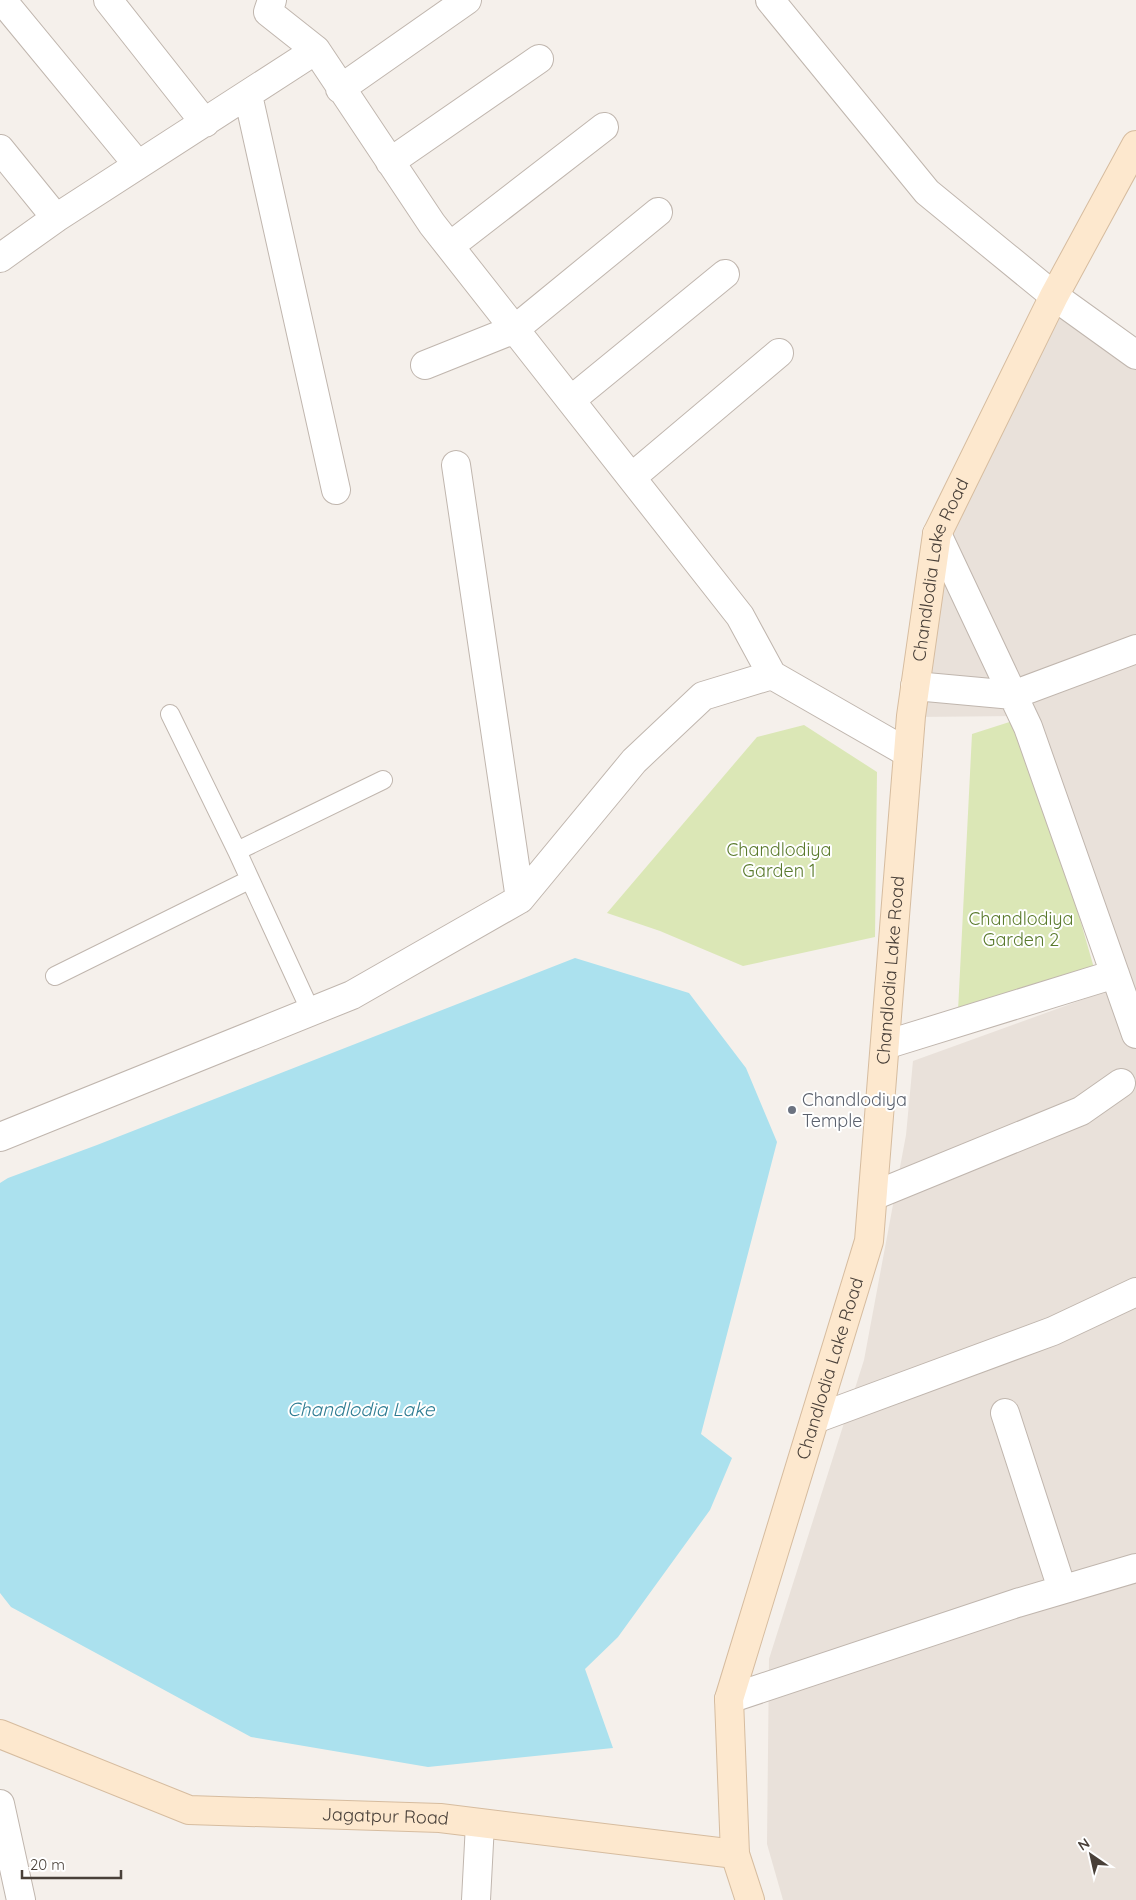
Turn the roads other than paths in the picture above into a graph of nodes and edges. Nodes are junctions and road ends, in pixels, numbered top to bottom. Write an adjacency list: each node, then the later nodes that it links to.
1 (2, 0): 15 (street)
2 (108, 0): 10 (street)
3 (272, 0): 6 (street)
4 (467, 0): 8 (street)
5 (770, 0): 21 (street)
6 (316, 50): 8 (street); 9 (street)
7 (539, 59): 14 (street)
8 (340, 89): 14 (street)
9 (248, 95): 10 (street); 29 (street)
10 (205, 123): 15 (street)
11 (604, 127): 18 (street)
12 (1136, 145): 21 (street, Chandlodia Lake Road)
13 (0, 149): 17 (street)
14 (390, 162): 18 (street)
15 (138, 165): 17 (street)
16 (658, 212): 22 (street)
17 (56, 218): 19 (street)
18 (450, 246): 22 (street)
19 (0, 258)
20 (724, 274): 26 (street)
21 (1054, 296): 24 (street); 30 (street, Chandlodia Lake Road)
22 (515, 329): 25 (street); 26 (street)
23 (779, 353): 28 (street)
24 (1136, 355)
25 (425, 365)
26 (571, 400): 28 (street)
27 (456, 465): 40 (street)
28 (632, 477): 32 (street)
29 (336, 490)
30 (937, 534): 33 (street, Chandlodia Lake Road); 34 (street)
31 (1136, 649): 34 (street)
32 (772, 675): 36 (street); 40 (street)
33 (915, 686): 34 (street); 36 (street, Chandlodia Lake Road)
34 (1013, 695): 41 (street)
35 (170, 714): 38 (lane)
36 (908, 753): 45 (street, Chandlodia Lake Road)
37 (383, 780): 38 (lane)
38 (237, 850): 39 (lane)
39 (249, 880): 42 (lane); 43 (lane)
40 (520, 900): 43 (street)
41 (1122, 975): 44 (street); 45 (street)
42 (55, 976)
43 (311, 1012): 47 (street)
44 (1136, 1034)
45 (885, 1045): 48 (street, Chandlodia Lake Road)
46 (1121, 1084): 48 (street)
47 (0, 1137)
48 (873, 1196): 51 (street, Chandlodia Lake Road)
49 (1136, 1292): 51 (street)
50 (1005, 1413): 53 (street)
51 (815, 1419): 54 (street, Chandlodia Lake Road)
52 (1136, 1568): 53 (street)
53 (1062, 1590): 54 (street)
54 (729, 1699): 58 (street, Chandlodia Lake Road)
55 (0, 1734): 57 (street, Jagatpur Road)
56 (0, 1804): 59 (street)
57 (480, 1824): 58 (street, Jagatpur Road); 60 (street)
58 (735, 1854): 61 (street)
59 (21, 1900)
60 (476, 1900)
61 (750, 1900)

